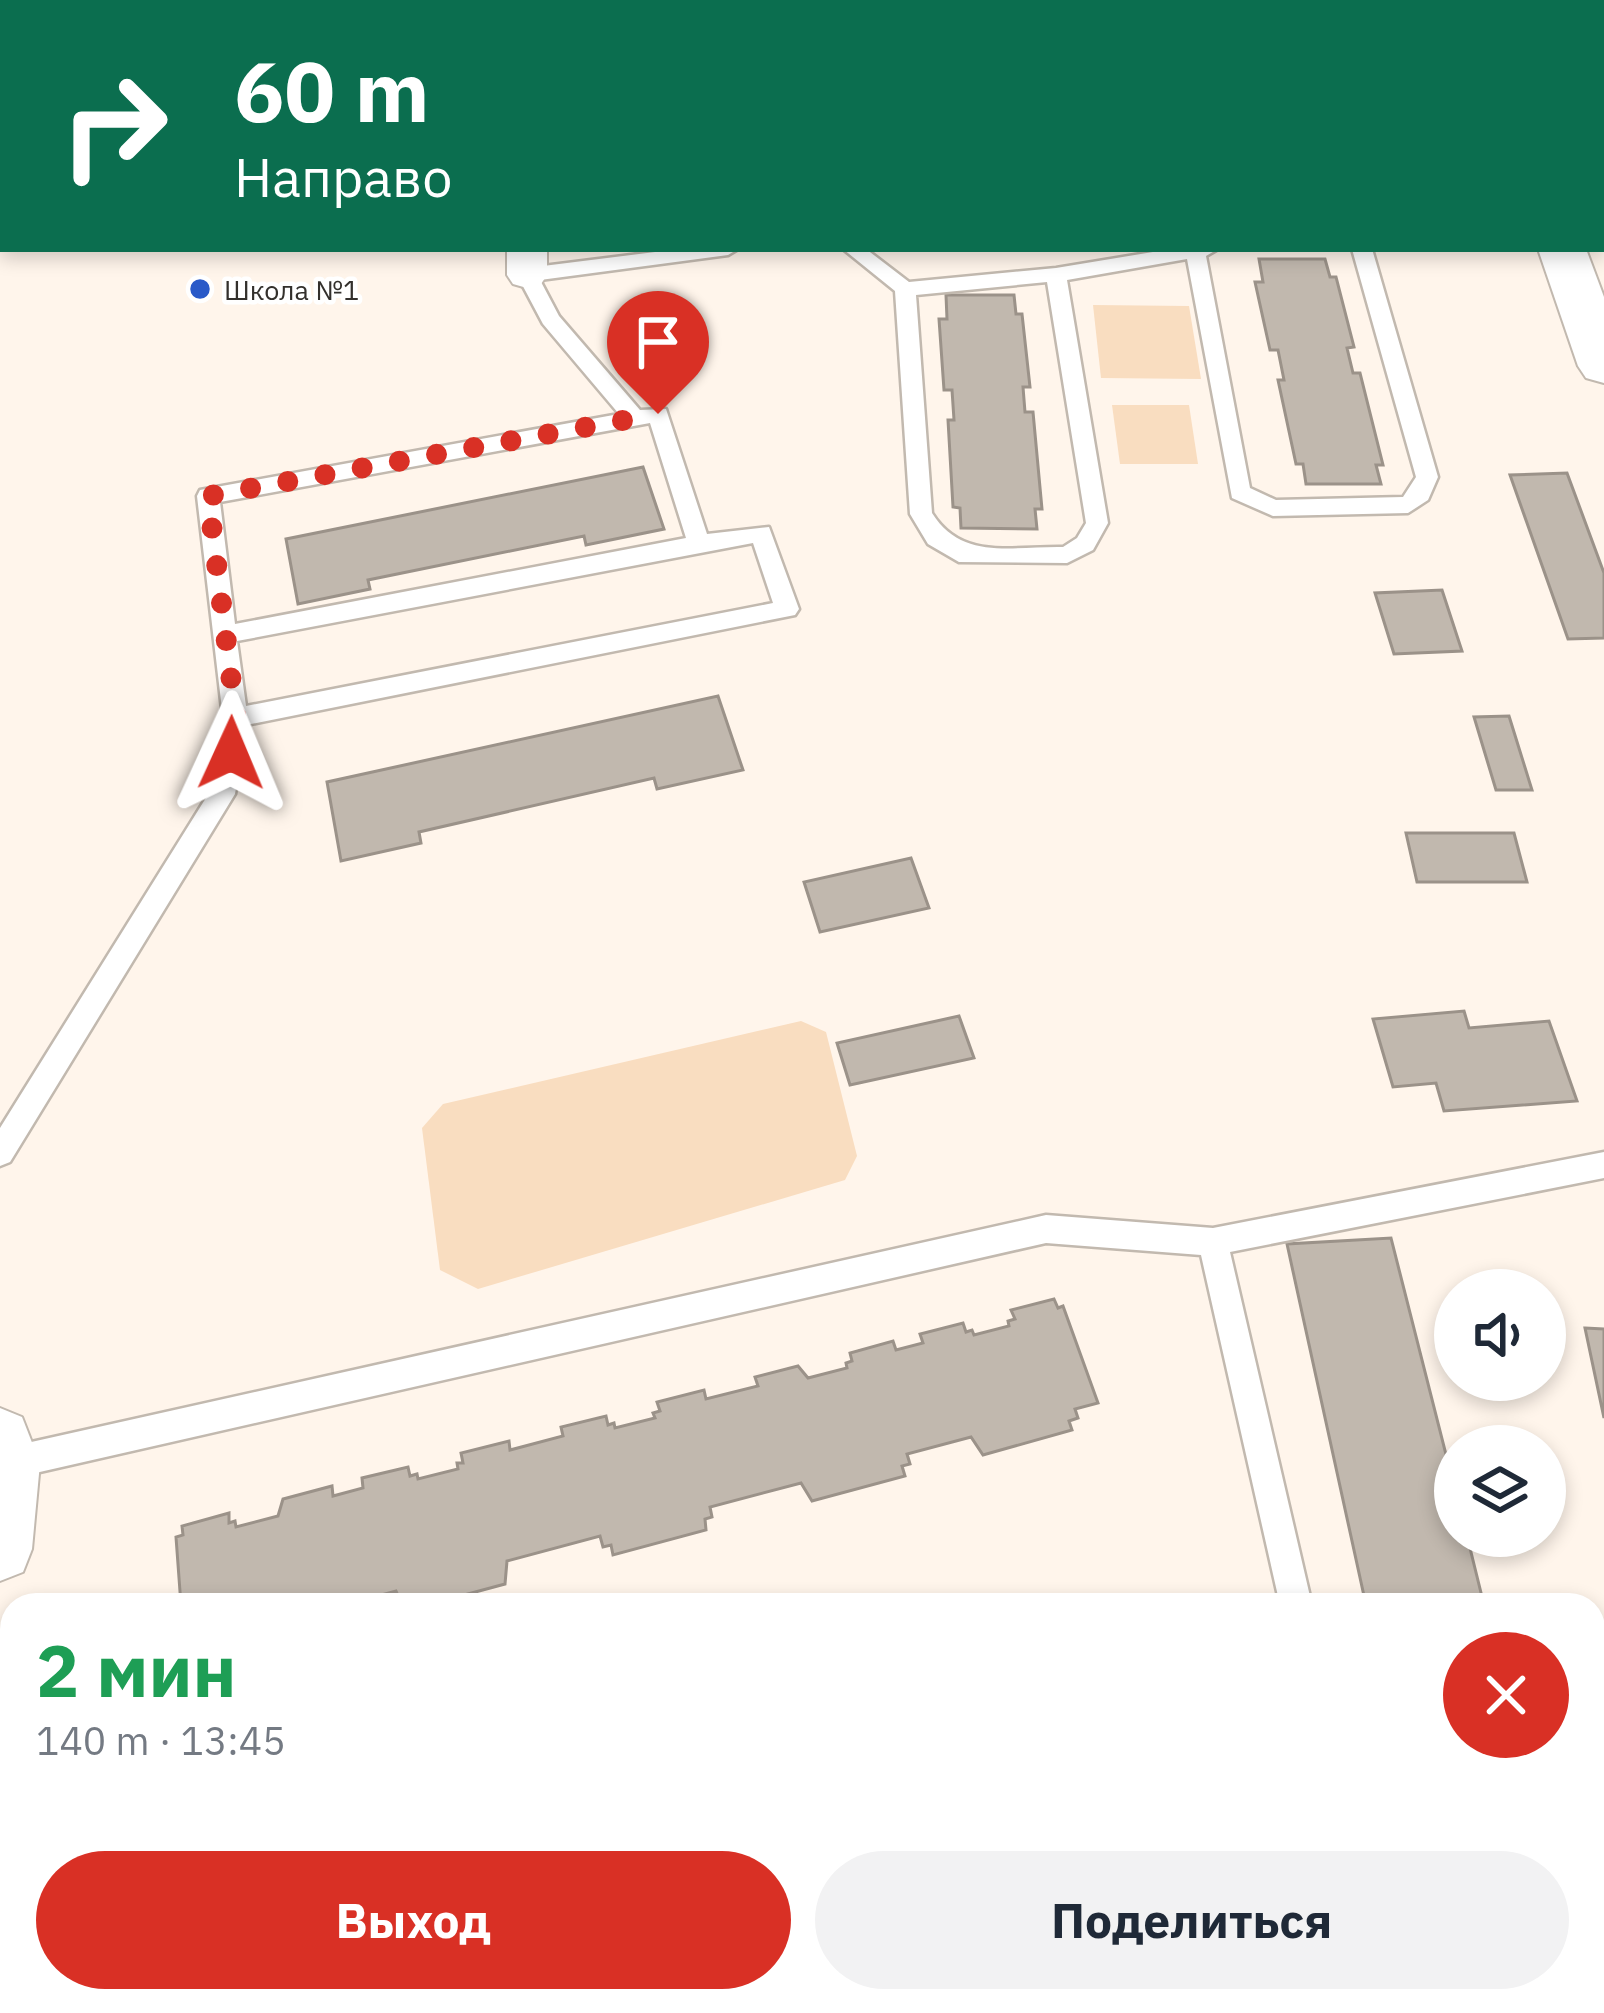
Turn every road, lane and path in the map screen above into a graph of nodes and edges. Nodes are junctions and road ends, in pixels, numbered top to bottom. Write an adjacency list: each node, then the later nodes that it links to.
1 (682, 252): 7 (lane)
2 (857, 252): 9 (lane)
3 (1180, 252): 8 (lane)
4 (1197, 252): 5 (lane)
5 (1363, 252)
6 (1563, 252): 10 (main road)
7 (527, 262): 11 (lane)
8 (1056, 275): 9 (lane); 9 (lane)
9 (905, 289)
10 (1604, 366)
11 (635, 418): 12 (lane); 13 (lane)
12 (699, 544): 13 (lane); 14 (lane)
13 (225, 635): 14 (lane)
14 (236, 718): 15 (lane)
15 (0, 1154)
16 (1604, 1165): 17 (lane)
17 (1213, 1242): 18 (lane); 20 (lane)
18 (4, 1451): 19 (street)
19 (0, 1549)
20 (1293, 1593)

